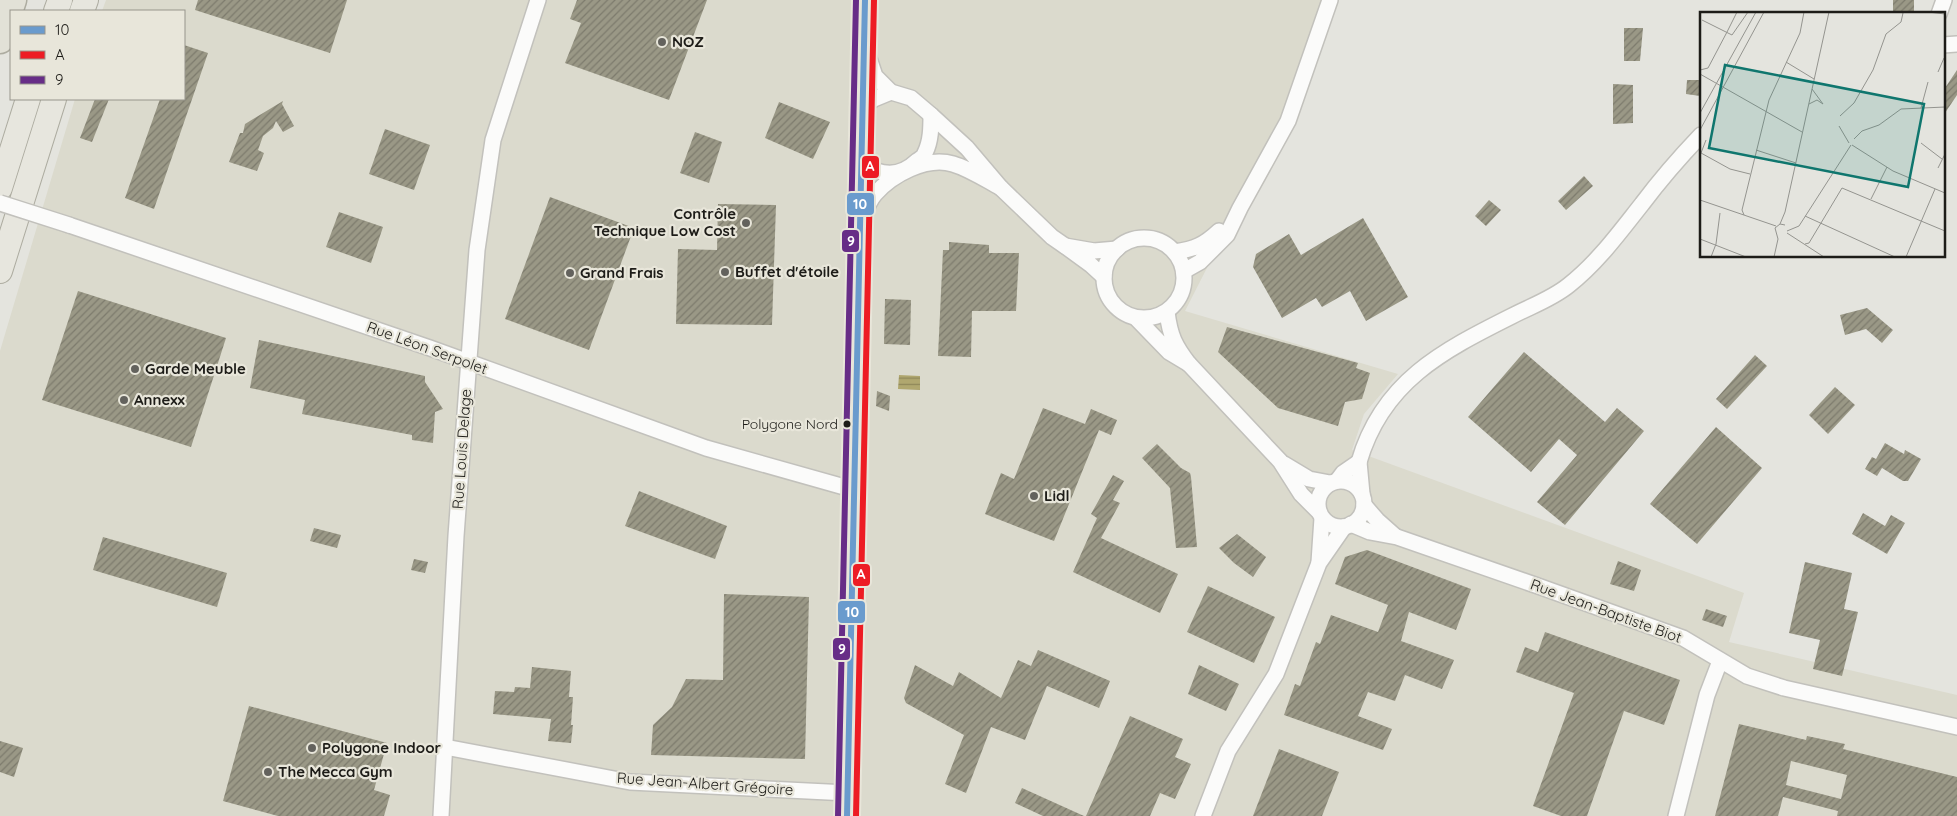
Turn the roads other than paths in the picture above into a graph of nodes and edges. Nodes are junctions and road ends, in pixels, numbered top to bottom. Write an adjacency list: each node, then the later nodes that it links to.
1 (13, 0): 7 (highway)
2 (538, 0): 32 (street, Rue Louis Delage)
3 (865, 0): 8 (main road)
4 (1330, 0): 22 (street)
5 (1944, 0): 6 (street)
6 (1940, 12)
7 (0, 40)
8 (863, 42): 11 (street); 14 (main road)
9 (1944, 44): 10 (street)
10 (1957, 44)
11 (891, 92): 14 (street); 15 (street)
12 (28, 100): 19 (highway)
13 (54, 100): 27 (highway)
14 (862, 107): 17 (main road)
15 (931, 115): 18 (street); 20 (street)
16 (1700, 135): 35 (street)
17 (861, 163): 18 (street); 23 (main road)
18 (908, 170): 20 (street); 23 (street)
19 (0, 188)
20 (1001, 188): 24 (street)
21 (0, 203): 32 (street, Rue Léon Serpolet, bridge)
22 (1240, 208): 26 (street); 28 (street)
23 (862, 218): 37 (main road)
24 (1065, 246): 25 (street); 29 (street)
25 (1117, 250): 26 (street); 29 (street)
26 (1175, 252): 28 (street)
27 (0, 271)
28 (1184, 271): 30 (street)
29 (1104, 276): 31 (street)
30 (1167, 312): 31 (street); 33 (street)
31 (1136, 318): 33 (street)
32 (469, 364): 37 (street, Rue Léon Serpolet); 45 (street, Rue Louis Delage)
33 (1190, 364): 34 (street)
34 (1280, 461): 36 (street); 39 (street)
35 (1359, 462): 36 (street); 38 (street)
36 (1334, 482): 38 (street); 39 (street)
37 (855, 490): 46 (main road)
38 (1363, 500): 40 (street); 41 (street, Rue Jean-Baptiste Biot)
39 (1321, 515): 40 (street); 42 (street)
40 (1347, 526): 41 (street, Rue Jean-Baptiste Biot); 42 (street)
41 (1397, 537): 43 (street, Rue Jean-Baptiste Biot)
42 (1319, 564): 49 (street)
43 (1720, 661): 44 (street, Rue Jean-Baptiste Biot); 50 (street)
44 (1957, 727)
45 (445, 747): 46 (street, Rue Jean-Albert Grégoire); 47 (street, Rue Louis Delage)
46 (848, 793): 48 (main road)
47 (441, 816)
48 (847, 816)
49 (1203, 816)
50 (1676, 816)

